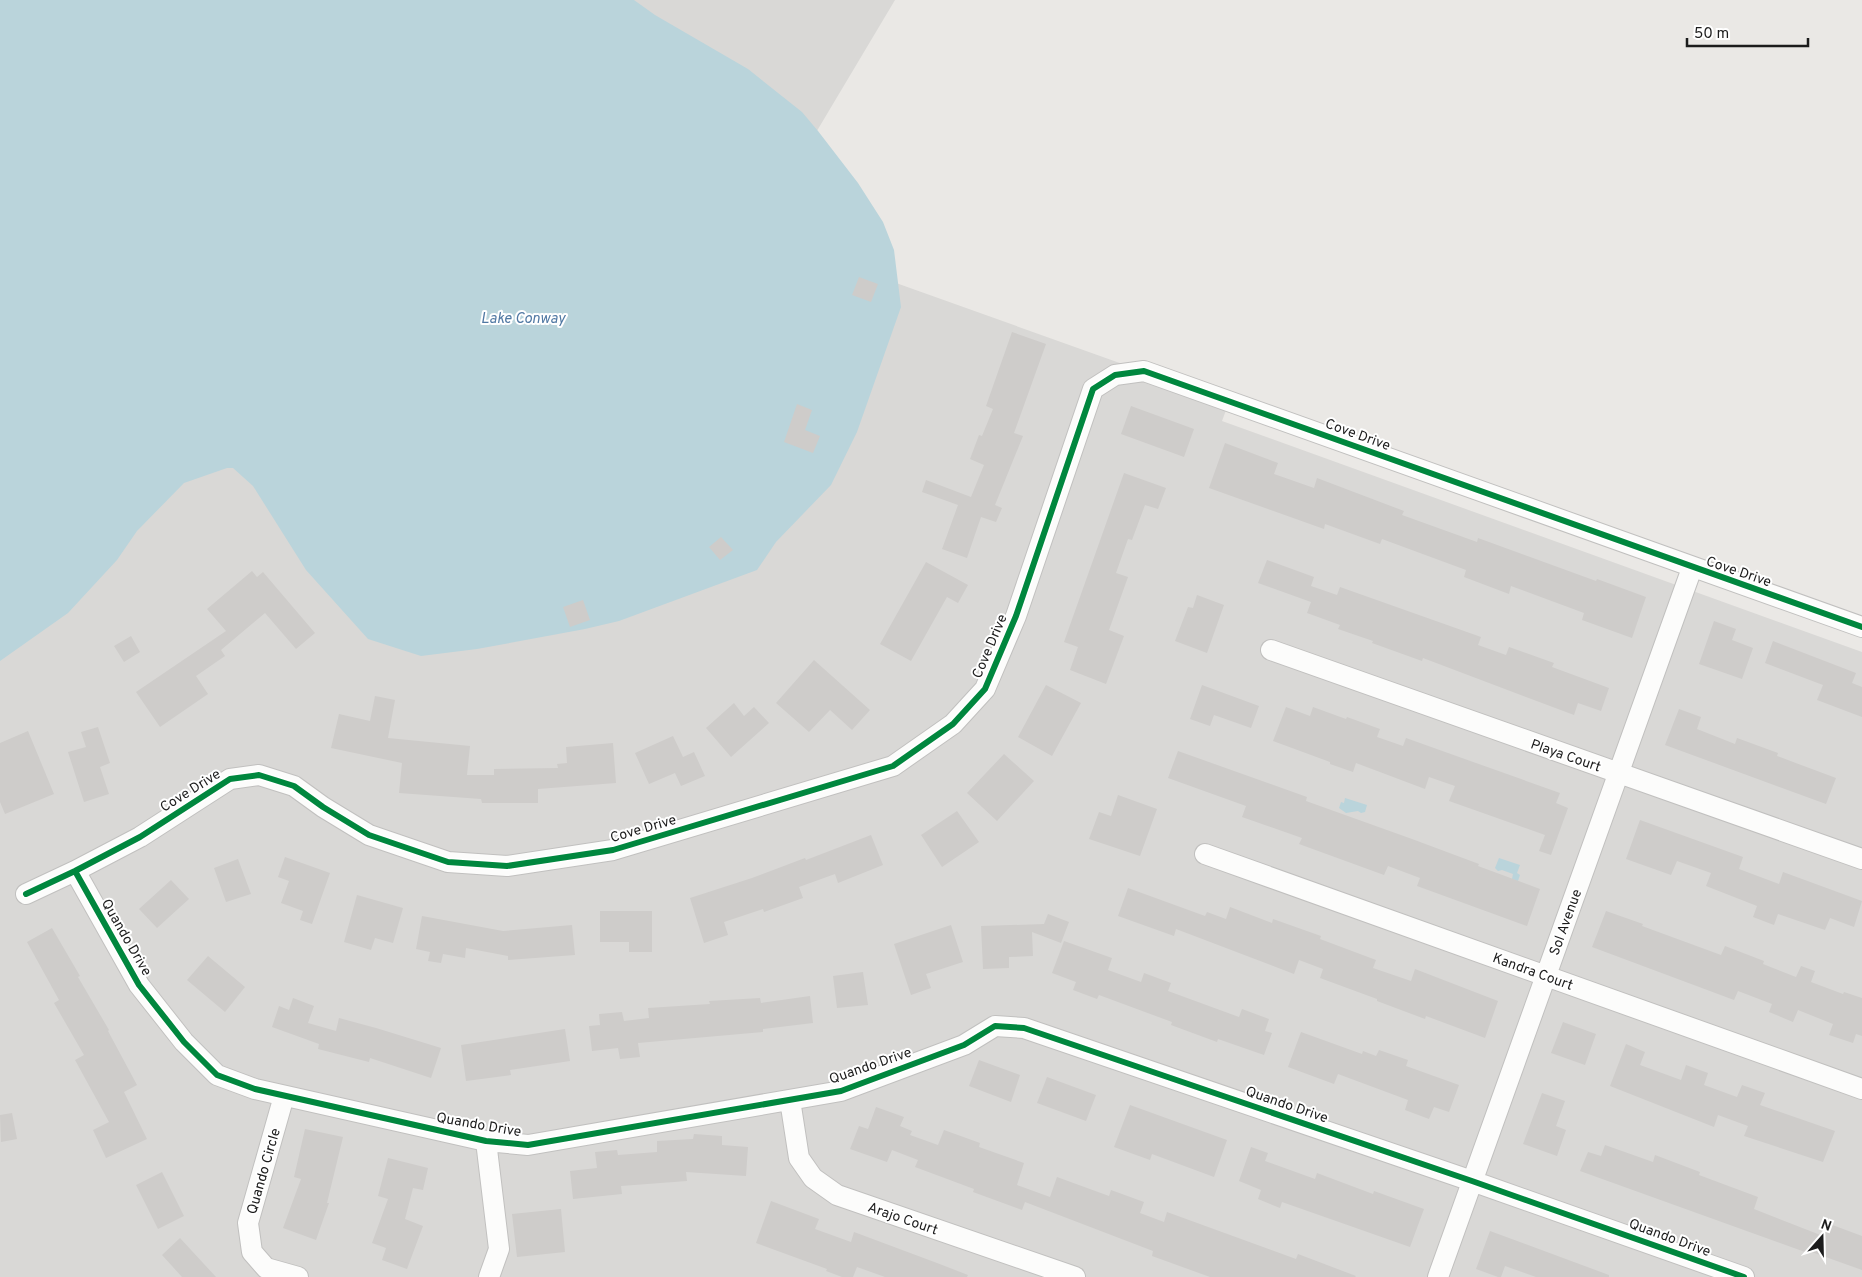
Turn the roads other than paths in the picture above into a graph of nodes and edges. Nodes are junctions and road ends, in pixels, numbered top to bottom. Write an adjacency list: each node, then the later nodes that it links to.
1 (1692, 568): 2 (street, Cove Drive); 4 (street, Sol Avenue); 7 (street, Cove Drive)
2 (1862, 627)
3 (1270, 650): 4 (street, Playa Court)
4 (1619, 773): 6 (street, Playa Court); 9 (street, Sol Avenue)
5 (1205, 854): 9 (street, Kandra Court)
6 (1862, 859)
7 (75, 871): 8 (street, Cove Drive); 11 (street, Quando Drive)
8 (26, 894)
9 (1546, 976): 10 (street, Kandra Court); 14 (street, Sol Avenue)
10 (1862, 1088)
11 (284, 1096): 13 (street, Quando Drive); 15 (street, Quando Circle)
12 (790, 1100): 13 (street, Quando Drive); 14 (street, Quando Drive); 17 (street, Arajo Court)
13 (486, 1141): 16 (street)
14 (1472, 1181): 18 (street, Sol Avenue); 19 (street, Quando Drive)
15 (298, 1277)
16 (489, 1277)
17 (1075, 1277)
18 (1438, 1277)
19 (1744, 1277)

